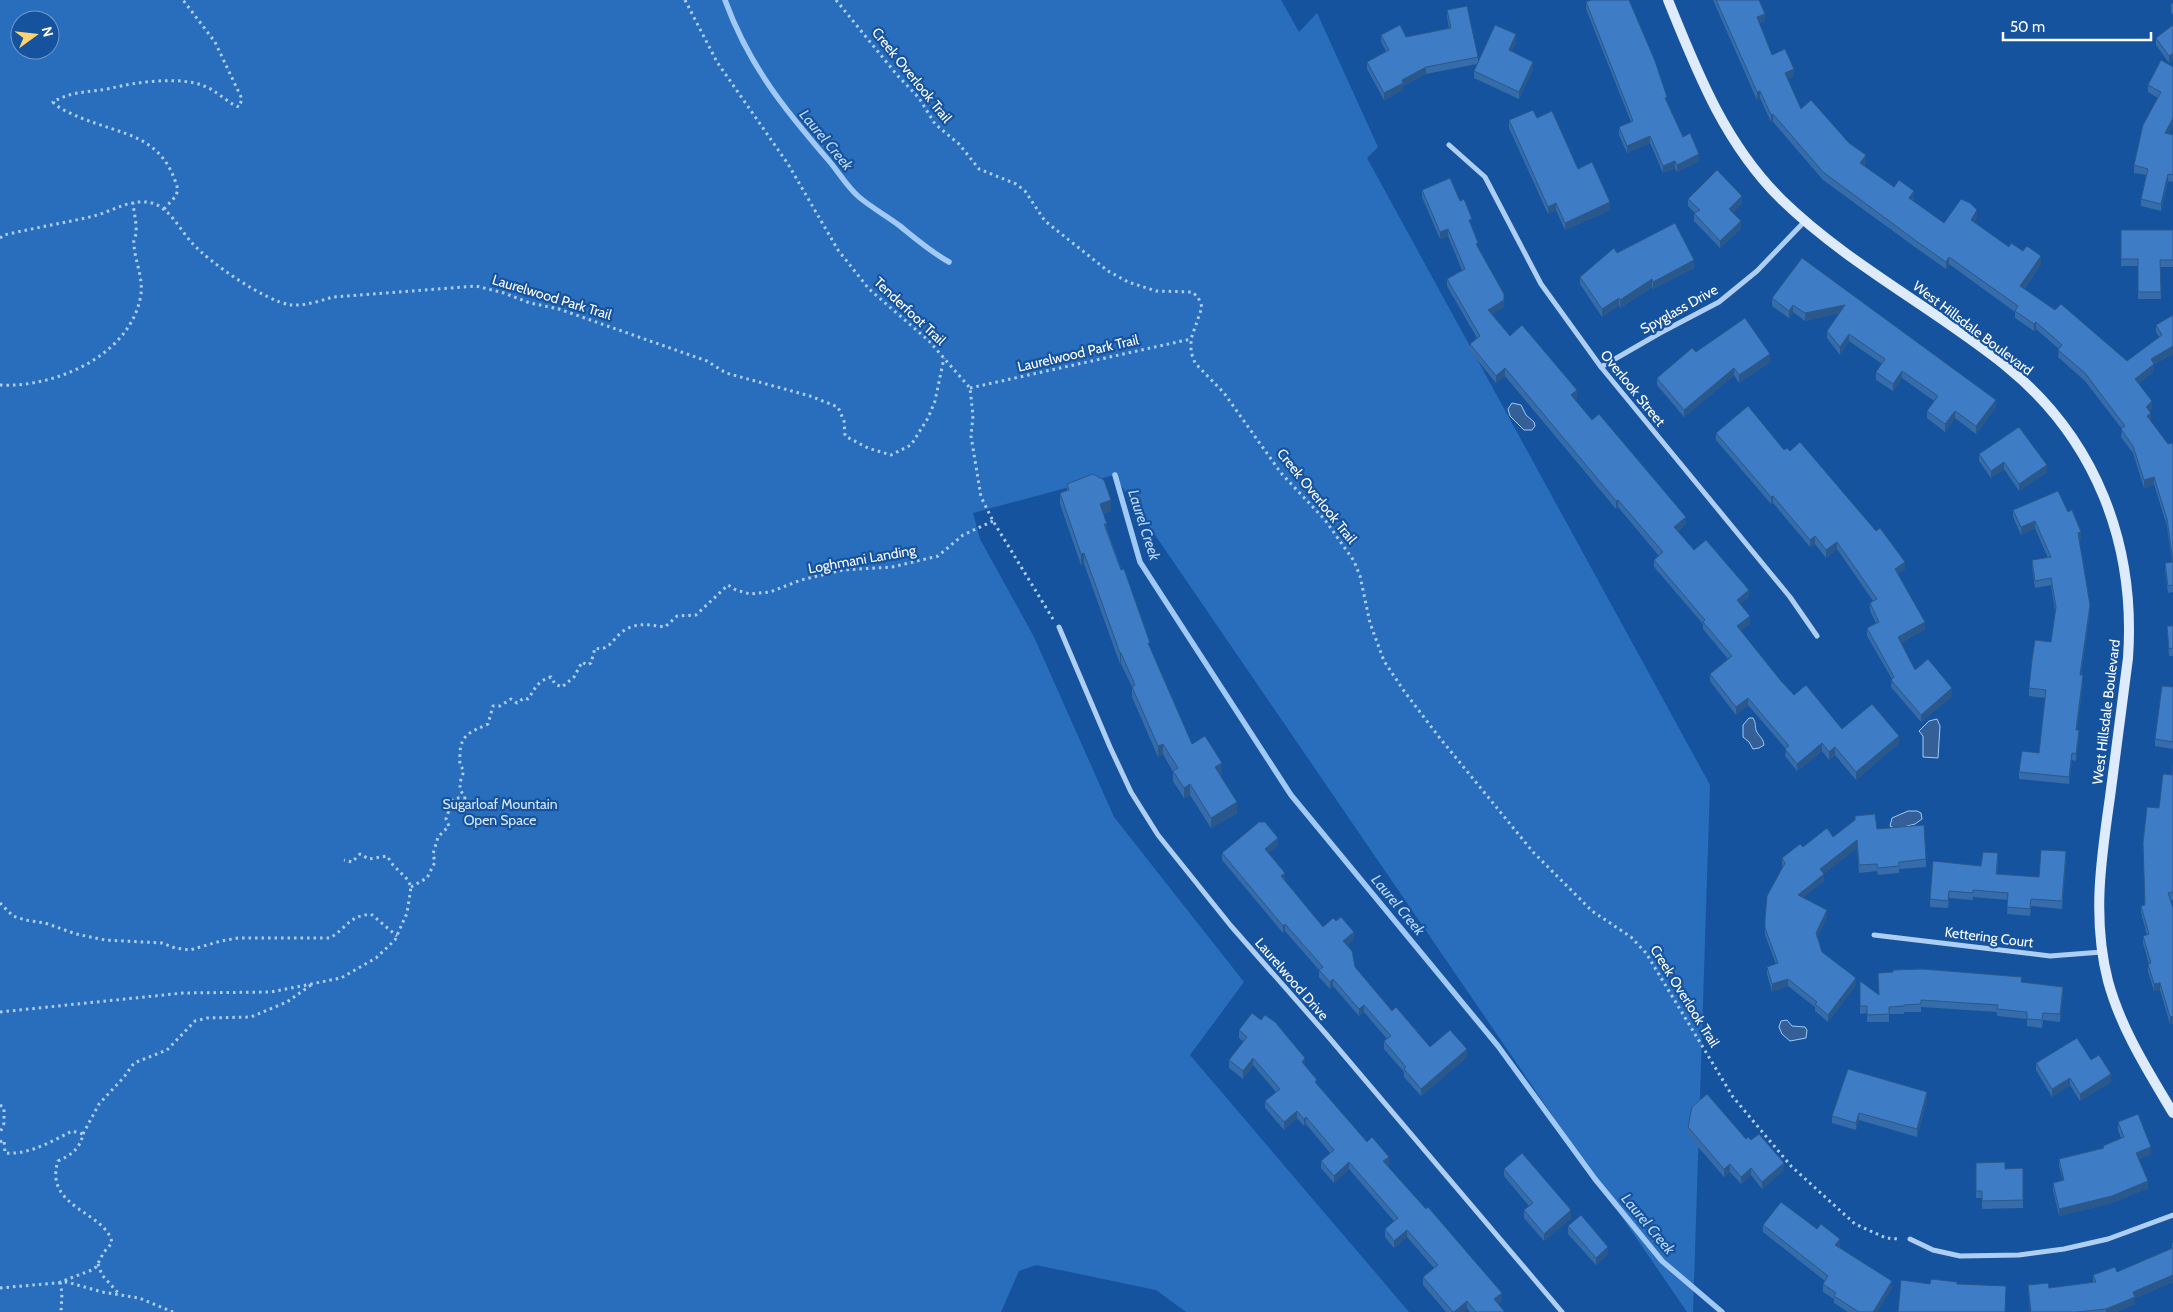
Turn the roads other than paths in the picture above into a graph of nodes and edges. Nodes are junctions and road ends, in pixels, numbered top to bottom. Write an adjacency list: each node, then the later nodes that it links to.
1 (1668, 0): 3 (main road, West Hillsdale Boulevard)
2 (1449, 145): 4 (street, Overlook Street)
3 (1805, 221): 4 (street, Spyglass Drive); 8 (main road, West Hillsdale Boulevard)
4 (1601, 367): 6 (street, Overlook Street)
5 (1058, 627): 12 (street, Laurelwood Drive)
6 (1817, 636)
7 (1874, 935): 8 (street, Kettering Court)
8 (2102, 952): 9 (main road, West Hillsdale Boulevard)
9 (2173, 1113)
10 (2173, 1215): 11 (street)
11 (1910, 1239)
12 (1562, 1312)

